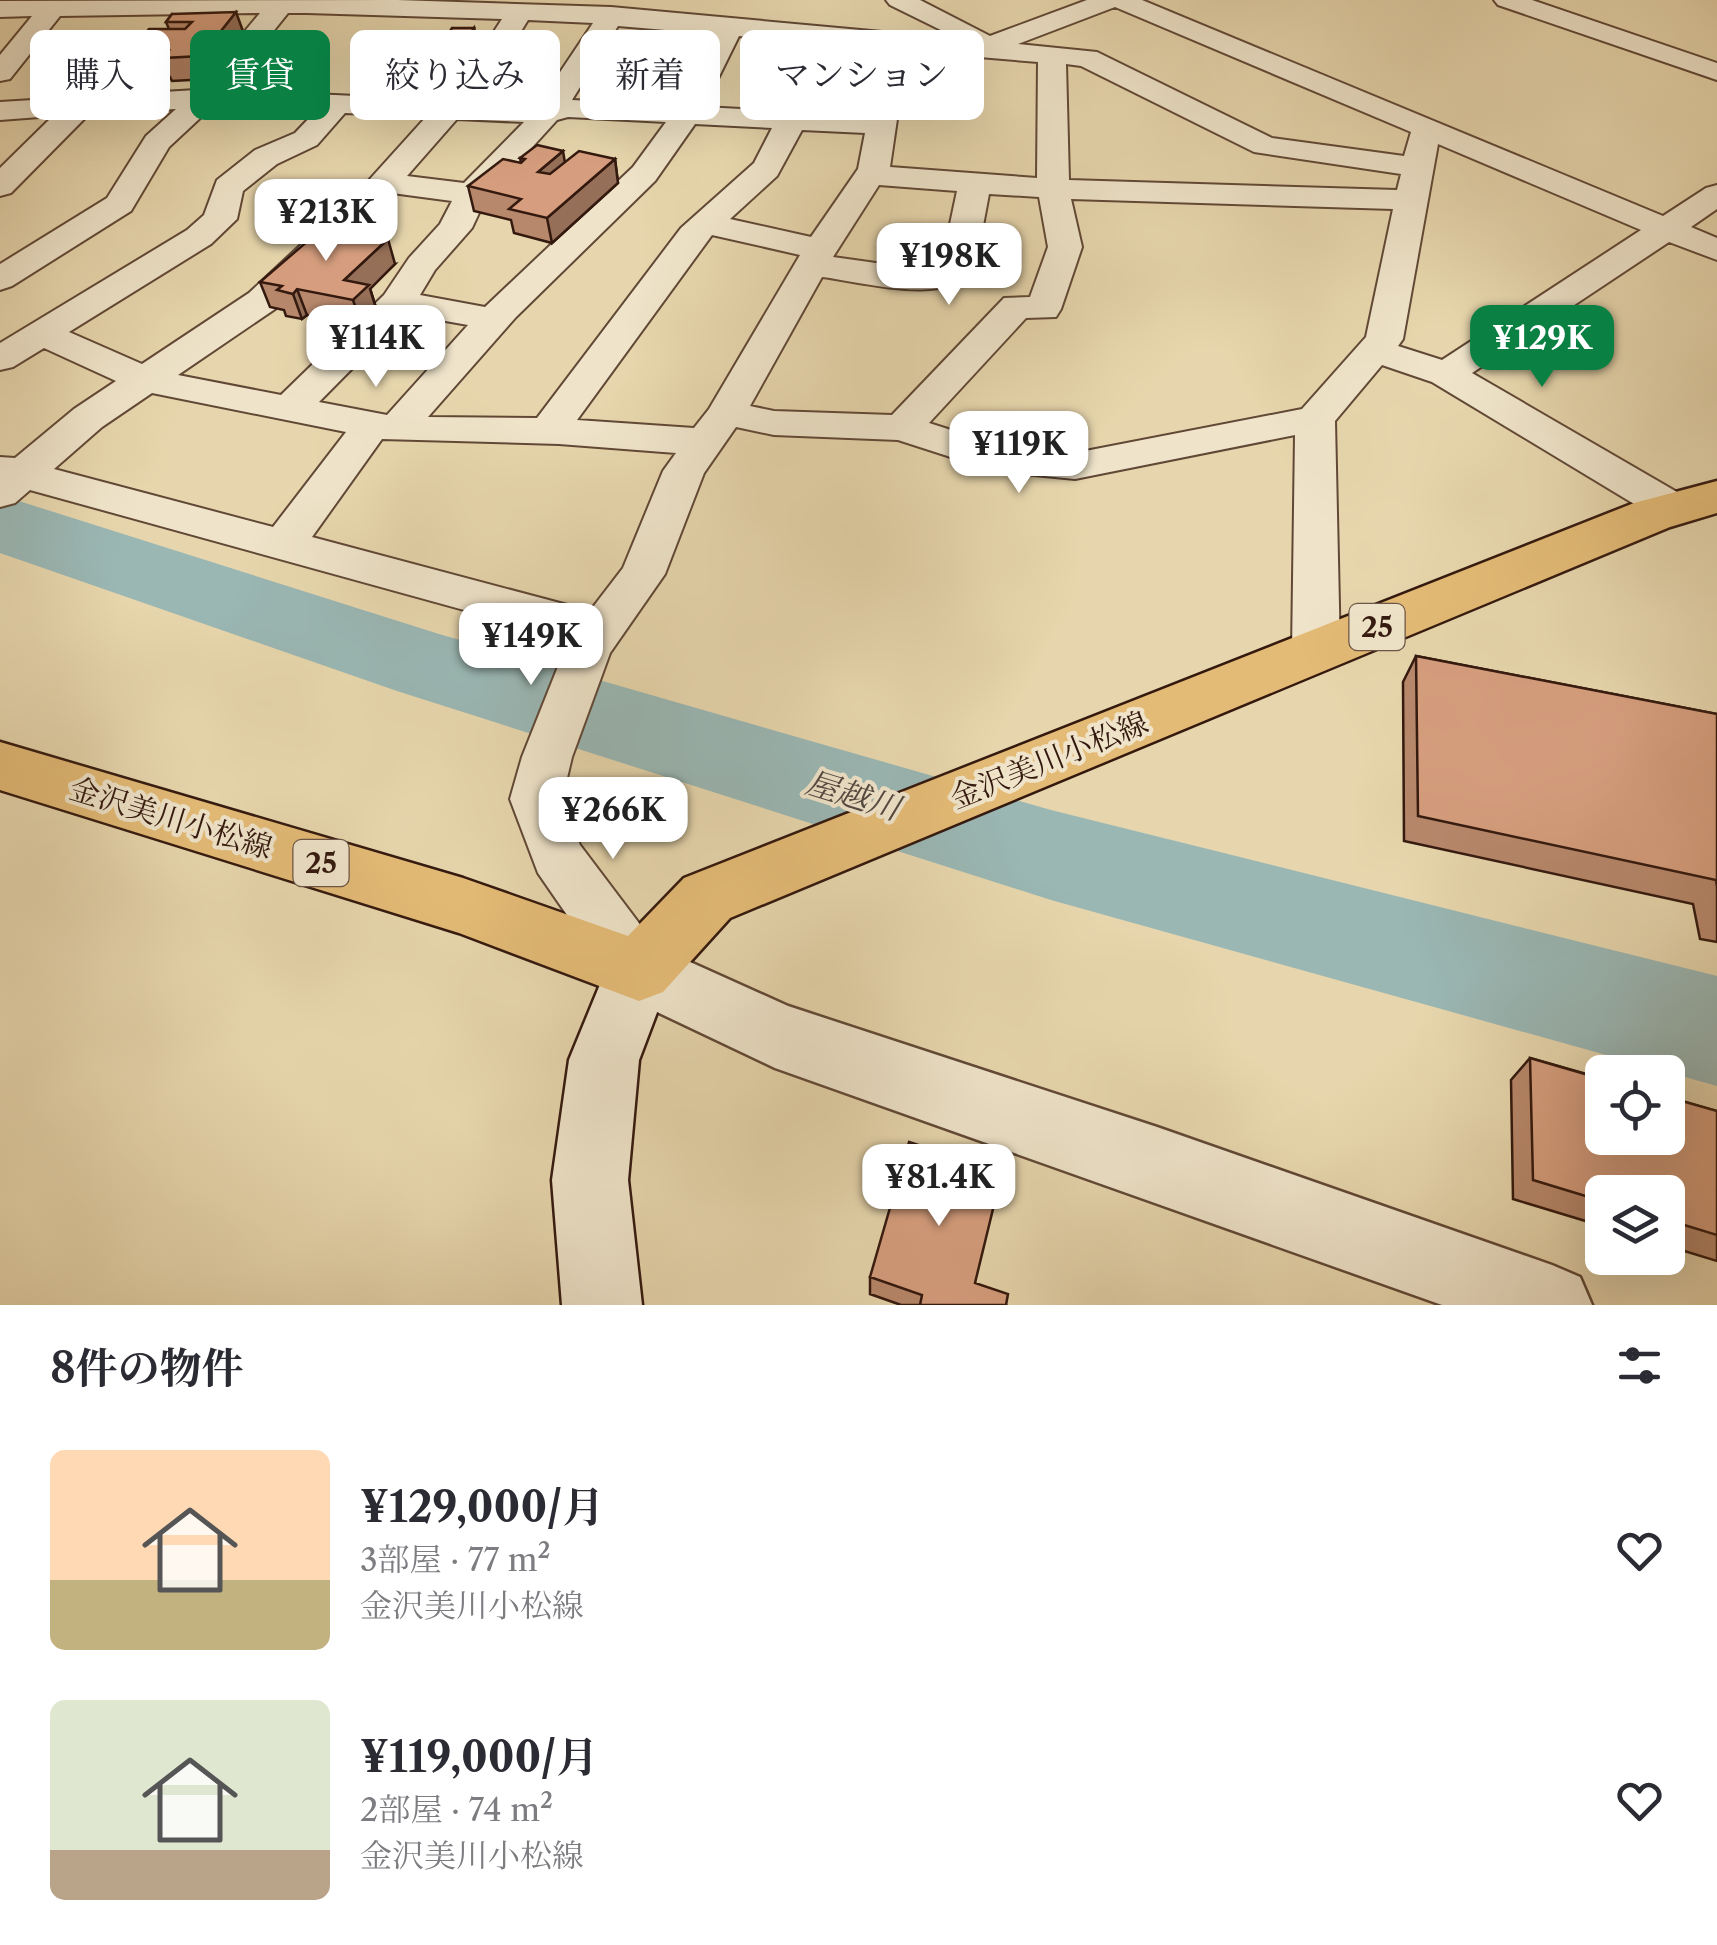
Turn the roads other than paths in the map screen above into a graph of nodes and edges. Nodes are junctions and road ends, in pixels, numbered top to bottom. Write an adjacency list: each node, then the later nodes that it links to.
1 (683, 0): 11 (street)
2 (899, 0): 18 (street)
3 (1111, 0): 18 (street)
4 (1120, 0): 37 (street)
5 (1507, 0): 22 (street)
6 (195, 3): 7 (street); 8 (street); 13 (street)
7 (280, 5): 10 (street); 14 (street)
8 (54, 7): 9 (street); 21 (street)
9 (0, 9)
10 (520, 11): 11 (street); 15 (street)
11 (623, 16): 12 (street); 23 (street)
12 (731, 26): 16 (street); 19 (street)
13 (165, 30)
14 (260, 30)
15 (508, 30)
16 (774, 30)
17 (984, 46): 18 (street)
18 (988, 46): 20 (street)
19 (720, 47)
20 (1052, 55): 41 (street); 43 (street)
21 (0, 72)
22 (1717, 72)
23 (560, 96)
24 (330, 104): 25 (street)
25 (338, 104): 26 (street); 53 (street)
26 (350, 105)
27 (30, 109): 28 (street)
28 (0, 112)
29 (190, 112): 50 (street)
30 (75, 120): 42 (street)
31 (440, 120): 39 (street)
32 (540, 120): 44 (street)
33 (681, 120): 52 (street)
34 (790, 120): 36 (street); 46 (street)
35 (882, 120): 36 (street)
36 (881, 125): 38 (street)
37 (1426, 128): 41 (street); 47 (street)
38 (870, 175): 40 (street); 49 (street)
39 (385, 182): 44 (street); 57 (street)
40 (975, 183): 43 (street); 49 (street)
41 (1412, 184): 43 (street); 54 (street)
42 (0, 186)
43 (1053, 189): 62 (street)
44 (472, 194): 51 (street)
45 (1717, 195): 47 (street)
46 (706, 224): 49 (street); 63 (street)
47 (1666, 229): 48 (street); 56 (street)
48 (1717, 250)
49 (817, 257): 61 (street)
50 (0, 279)
51 (398, 302): 52 (street); 58 (street)
52 (494, 319): 60 (street)
53 (43, 334): 55 (street); 57 (street)
54 (1374, 350): 56 (street); 59 (street)
55 (0, 359)
56 (1446, 374): 65 (street)
57 (145, 380): 58 (street); 64 (street)
58 (290, 408): 60 (street)
59 (1315, 420): 62 (street); 68 (street)
60 (384, 427): 63 (street); 66 (street)
61 (716, 427): 62 (street); 63 (street); 67 (street)
62 (902, 428)
63 (548, 431)
64 (8, 481): 66 (street)
65 (1695, 503): 68 (main road, 金沢美川小松線 / 25)
66 (284, 544): 67 (street)
67 (593, 638): 70 (street)
68 (1316, 652): 70 (main road, 金沢美川小松線 / 25)
69 (0, 766): 70 (main road, 金沢美川小松線 / 25)
70 (640, 970): 71 (street); 72 (street)
71 (602, 1305)
72 (1552, 1305)

